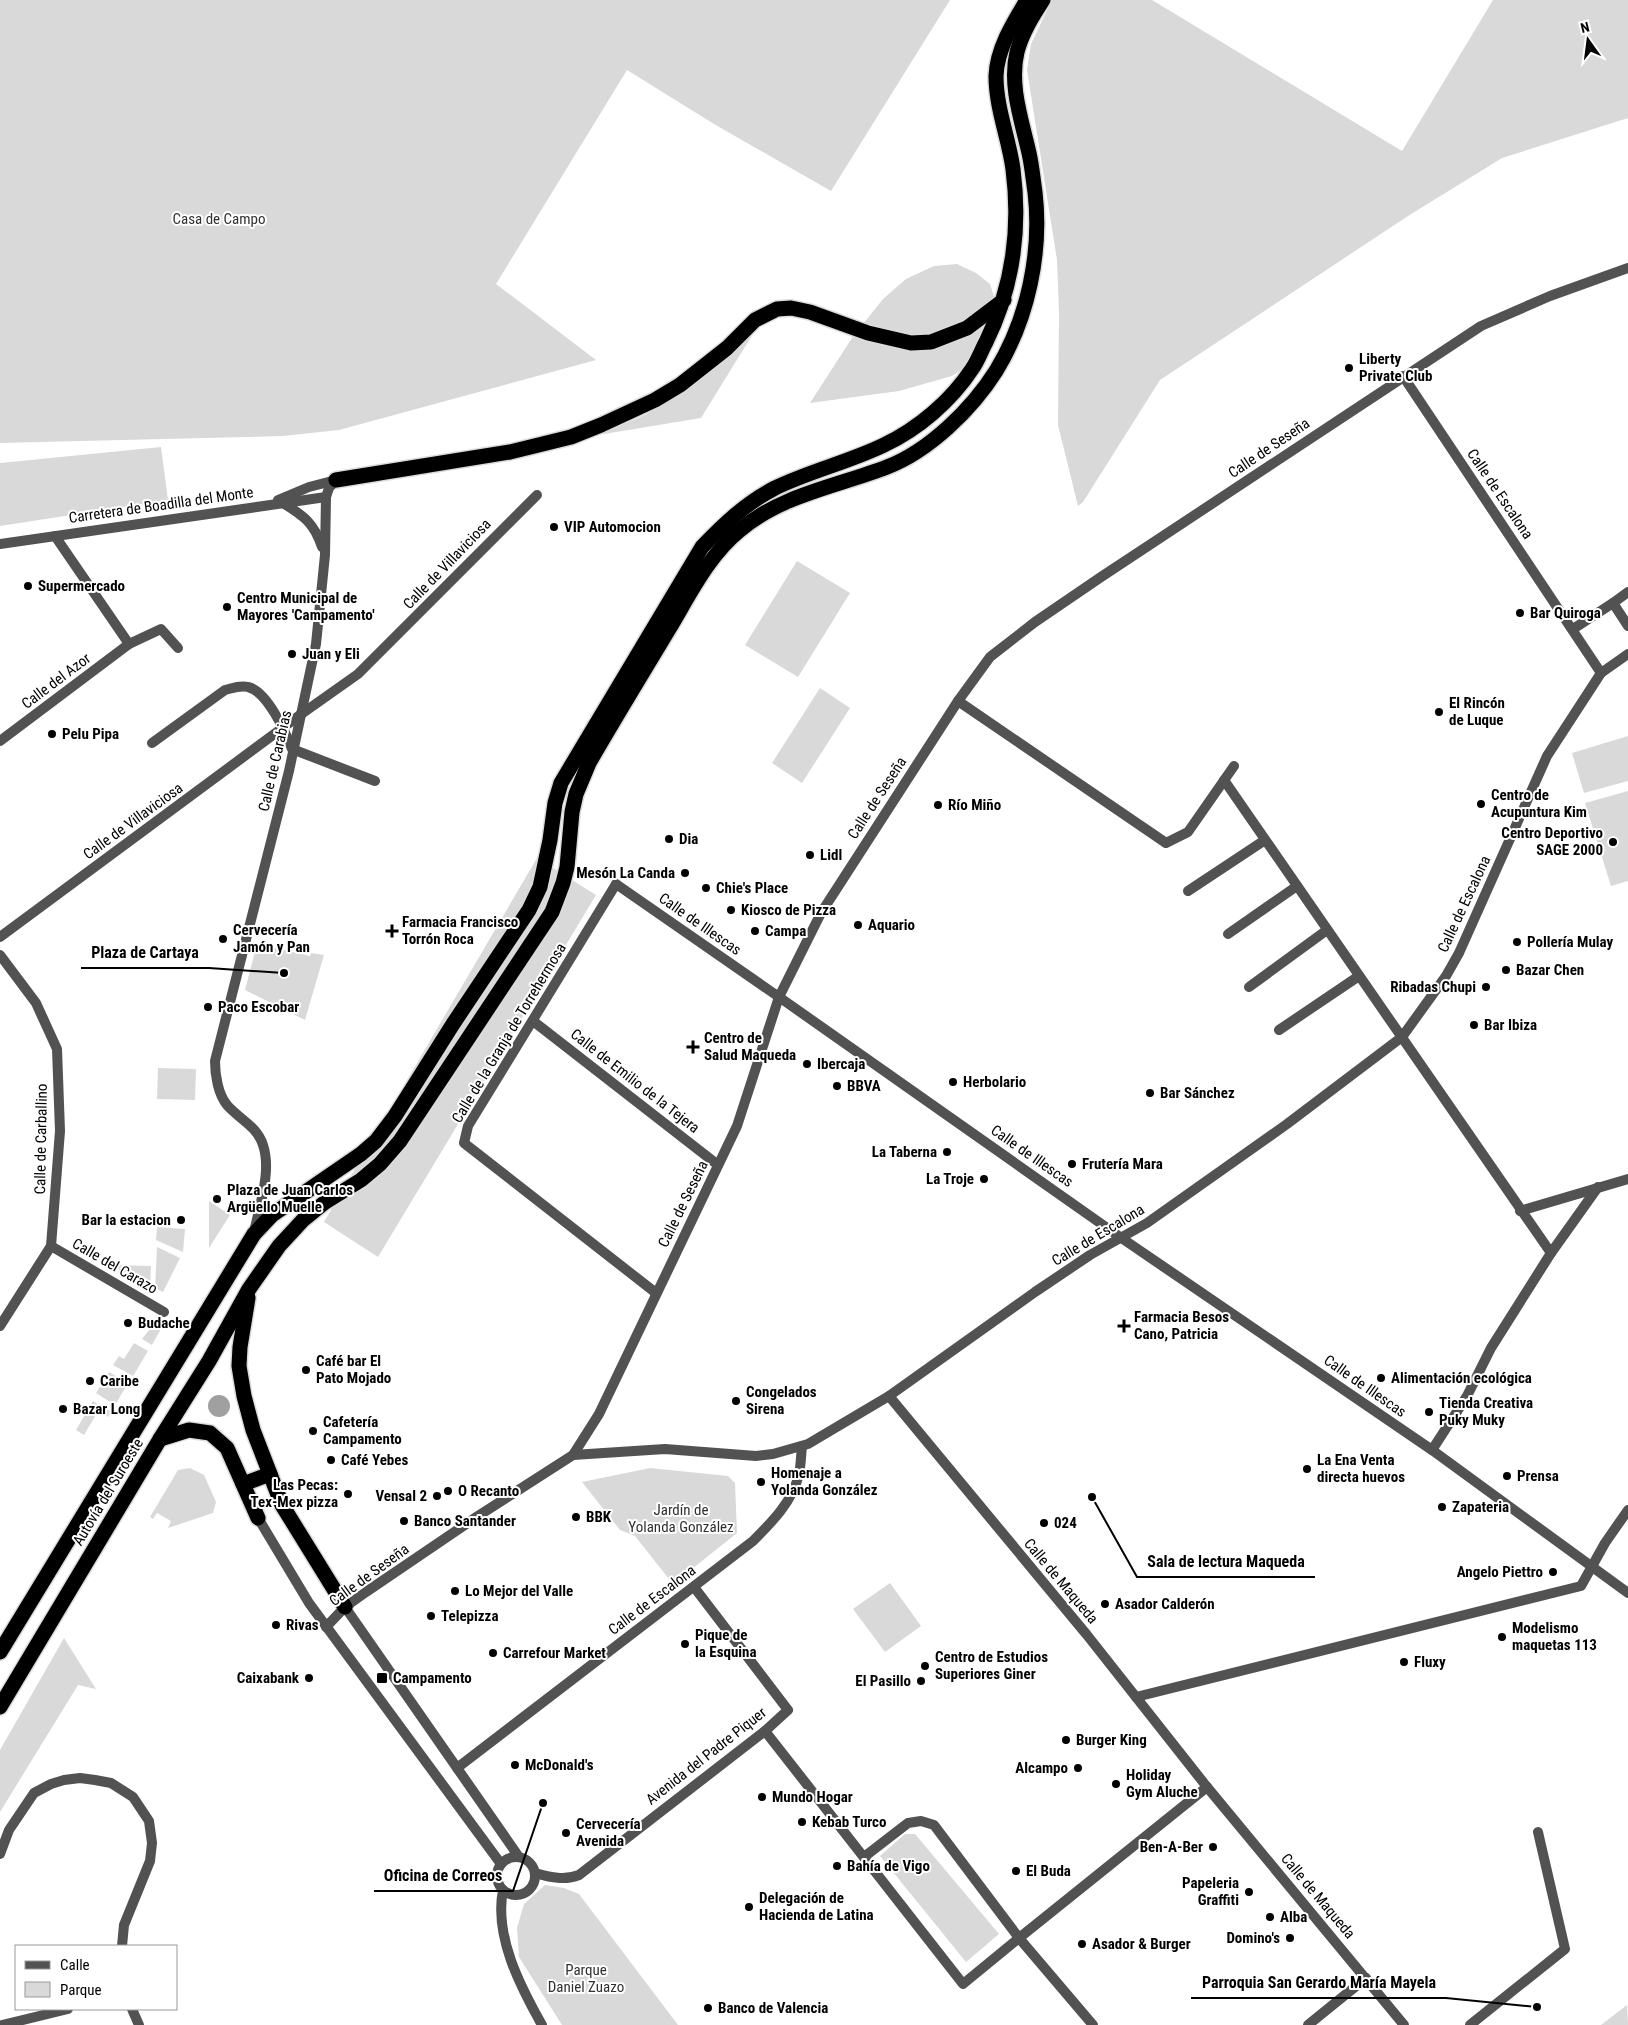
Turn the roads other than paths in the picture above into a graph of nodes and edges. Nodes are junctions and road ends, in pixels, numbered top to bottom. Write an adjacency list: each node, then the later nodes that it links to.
1 (1027, 0): 4 (highway, Autovía del Suroeste)
2 (1043, 0): 53 (highway, Autovía del Suroeste)
3 (1628, 268): 5 (street, Calle de Seseña)
4 (1004, 300): 6 (highway); 49 (highway, Autovía del Suroeste)
5 (1403, 376): 17 (street, Calle de Escalona); 22 (street, Calle de Seseña)
6 (336, 480): 8 (street); 10 (street)
7 (537, 495): 23 (street, Calle de Villaviciosa)
8 (326, 497): 9 (street, Carretera de Boadilla del Monte); 13 (street, Calle de Carabias)
9 (283, 503): 10 (street, Carretera de Boadilla del Monte); 13 (street)
10 (266, 505): 11 (street, Carretera de Boadilla del Monte)
11 (54, 536): 12 (street, Carretera de Boadilla del Monte); 18 (street)
12 (0, 544)
13 (325, 555): 23 (street, Calle de Carabias)
14 (1628, 592): 15 (street)
15 (1613, 603): 16 (street); 17 (street)
16 (1628, 626)
17 (1573, 629): 21 (street, Calle de Escalona)
18 (129, 644): 19 (street, Calle del Azor); 25 (street, Calle del Azor)
19 (178, 648)
20 (1628, 654): 21 (street, Calle de Escalona)
21 (1602, 673): 44 (street, Calle de Escalona)
22 (958, 701): 29 (street); 41 (street, Calle de Seseña)
23 (300, 715): 24 (street, Calle de Villaviciosa); 27 (street, Calle de Carabias)
24 (284, 727): 26 (street); 27 (street); 37 (street, Calle de Villaviciosa)
25 (0, 742)
26 (152, 743)
27 (292, 749): 30 (street); 49 (street, Calle de Carabias)
28 (1234, 766): 29 (street)
29 (1224, 780): 31 (street)
30 (374, 781)
31 (1265, 840): 33 (street); 34 (street)
32 (616, 884): 41 (street, Calle de Illescas); 42 (street, Calle de la Granja de Torrehermosa)
33 (1297, 886): 35 (street); 36 (street)
34 (1188, 891)
35 (1327, 930): 39 (street); 40 (street)
36 (1228, 934)
37 (0, 937)
38 (0, 955): 51 (street, Calle de Carballino)
39 (1359, 976): 43 (street); 44 (street)
40 (1249, 988)
41 (779, 997): 45 (street, Calle de Seseña); 50 (street, Calle de Illescas)
42 (533, 1021): 45 (street, Calle de Emilio de la Tejera); 54 (street, Calle de la Granja de Torrehermosa)
43 (1279, 1030)
44 (1402, 1037): 48 (street); 50 (street, Calle de Escalona)
45 (718, 1166): 54 (street, Calle de Seseña)
46 (1628, 1179): 47 (street)
47 (1598, 1187): 48 (street); 52 (street)
48 (1520, 1210): 52 (street)
49 (254, 1234): 71 (highway, Autovía del Suroeste)
50 (1120, 1237): 57 (street, Calle de Escalona); 60 (street, Calle de Illescas)
51 (51, 1246): 55 (street, Calle del Carazo); 56 (street, Calle de Carballino)
52 (1551, 1253): 60 (street)
53 (249, 1289): 58 (highway, Autovía del Suroeste); 62 (highway)
54 (656, 1293): 61 (street, Calle de Seseña)
55 (164, 1312)
56 (0, 1326)
57 (889, 1396): 59 (street, Calle de Escalona); 72 (street, Calle de Maqueda)
58 (160, 1439): 63 (highway); 73 (highway, Autovía del Suroeste)
59 (802, 1446): 61 (street, Calle de Escalona); 67 (street, Calle de Escalona)
60 (1432, 1450): 66 (street, Calle de Illescas)
61 (573, 1455): 69 (street, Calle de Seseña)
62 (270, 1474): 63 (highway); 69 (highway)
63 (243, 1484): 65 (highway)
64 (1628, 1510): 66 (street)
65 (258, 1518): 70 (street)
66 (1592, 1568): 68 (street, Calle de Illescas); 72 (street)
67 (694, 1587): 74 (street, Avenida del Padre Piquer); 75 (street, Calle de Escalona)
68 (1628, 1594)
69 (345, 1607): 70 (street, Calle de Seseña); 75 (street)
70 (326, 1627): 81 (street)
71 (0, 1652)
72 (1136, 1697): 76 (street, Calle de Maqueda)
73 (0, 1707)
74 (765, 1731): 80 (street); 82 (street, Avenida del Padre Piquer)
75 (457, 1768): 79 (street)
76 (1207, 1787): 84 (street); 86 (street, Calle de Maqueda)
77 (1538, 1832): 95 (street)
78 (0, 1854): 85 (street)
79 (519, 1857): 81 (street); 82 (street)
80 (864, 1857): 84 (street); 84 (street)
81 (501, 1864): 83 (street)
82 (535, 1873): 83 (street)
83 (504, 1890): 91 (street)
84 (1019, 1938): 92 (street)
85 (122, 1945)
86 (1366, 1978): 93 (street); 94 (street, Calle de Maqueda)
87 (64, 2010): 89 (street)
88 (132, 2010): 90 (street)
89 (2, 2025)
90 (139, 2025)
91 (542, 2025)
92 (1093, 2025)
93 (1308, 2025)
94 (1404, 2025)
95 (1470, 2025)

